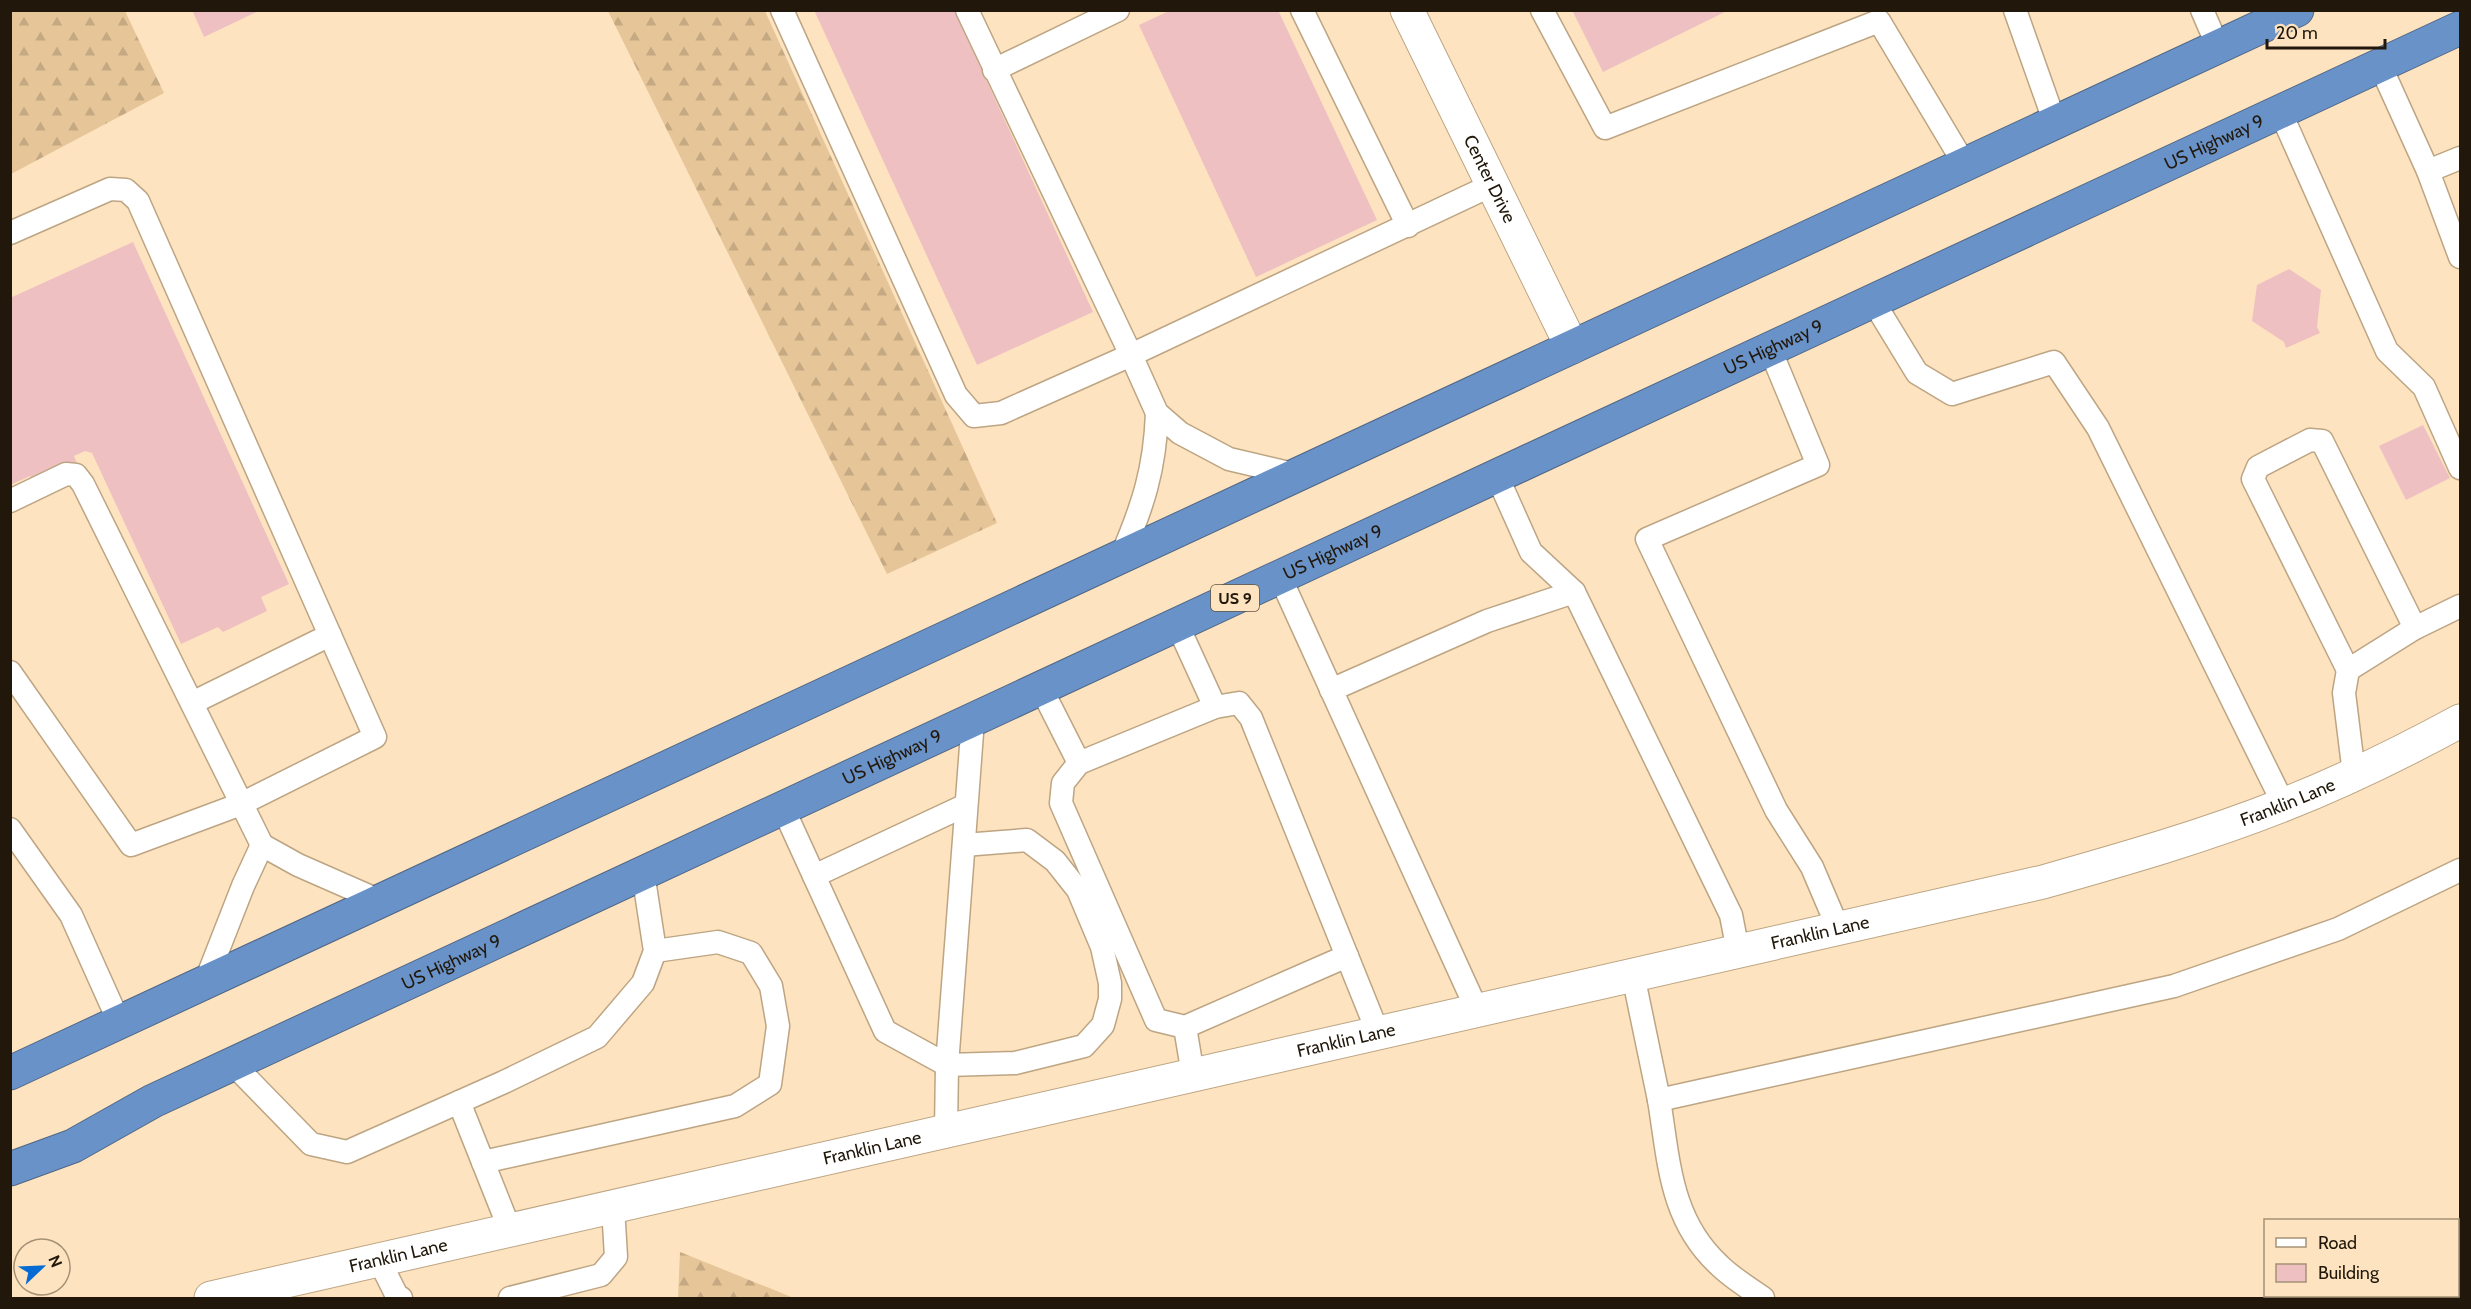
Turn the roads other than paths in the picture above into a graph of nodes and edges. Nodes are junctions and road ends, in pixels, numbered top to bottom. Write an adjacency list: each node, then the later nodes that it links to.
1 (782, 10): 27 (lane)
2 (967, 10): 14 (lane)
3 (1118, 10): 14 (lane)
4 (1302, 10): 21 (lane)
5 (1407, 10): 20 (street, Center Drive)
6 (1542, 10): 10 (lane)
7 (2015, 10): 16 (lane)
8 (2202, 10): 12 (lane)
9 (2297, 10): 12 (highway)
10 (1876, 16): 18 (lane)
11 (2460, 28): 13 (highway, US Highway 9 / US 9)
12 (2218, 47): 16 (highway)
13 (2380, 65): 15 (highway, US Highway 9 / US 9); 19 (lane)
14 (994, 70): 27 (lane)
15 (2280, 111): 24 (highway, US Highway 9 / US 9); 29 (lane)
16 (2055, 123): 18 (highway)
17 (2460, 158): 19 (lane)
18 (1965, 165): 25 (highway)
19 (2428, 171): 23 (lane)
20 (1491, 185): 21 (lane); 25 (street, Center Drive)
21 (1408, 226): 27 (lane)
22 (10, 233): 39 (lane)
23 (2460, 258)
24 (1873, 301): 26 (highway, US Highway 9 / US 9); 51 (lane)
25 (1572, 347): 30 (highway)
26 (1770, 349): 31 (highway, US Highway 9 / US 9); 61 (lane)
27 (1131, 354): 28 (lane)
28 (1157, 413): 30 (lane); 33 (lane)
29 (2460, 468)
30 (1296, 475): 33 (highway)
31 (1497, 476): 34 (highway, US Highway 9 / US 9); 35 (lane)
32 (10, 501): 44 (lane)
33 (1121, 556): 60 (highway)
34 (1280, 577): 37 (highway, US Highway 9 / US 9); 43 (lane)
35 (1574, 592): 43 (lane); 63 (lane)
36 (2460, 606): 38 (lane)
37 (1177, 624): 42 (highway, US Highway 9 / US 9); 45 (lane)
38 (2415, 628): 40 (lane); 40 (lane)
39 (330, 635): 44 (lane); 50 (lane)
40 (2348, 670): 49 (lane)
41 (10, 672): 50 (lane)
42 (1041, 688): 46 (highway, US Highway 9 / US 9); 48 (lane)
43 (1331, 690): 67 (lane)
44 (192, 703): 50 (lane)
45 (1215, 707): 48 (lane); 64 (lane)
46 (973, 720): 52 (lane); 53 (highway, US Highway 9 / US 9)
47 (2460, 721): 49 (street, Franklin Lane)
48 (1079, 763): 69 (lane)
49 (2354, 774): 51 (street, Franklin Lane)
50 (241, 804): 55 (lane)
51 (2284, 805): 61 (street, Franklin Lane)
52 (966, 806): 56 (lane); 59 (lane)
53 (783, 808): 58 (highway, US Highway 9 / US 9); 59 (lane)
54 (10, 829): 68 (lane)
55 (262, 845): 60 (lane); 66 (lane)
56 (964, 845): 72 (lane); 72 (lane)
57 (2460, 870): 75 (lane)
58 (643, 873): 62 (lane); 71 (highway, US Highway 9 / US 9)
59 (814, 876): 72 (lane)
60 (380, 901): 66 (highway)
61 (1838, 928): 63 (street, Franklin Lane)
62 (655, 951): 76 (lane); 78 (lane)
63 (1738, 951): 65 (street, Franklin Lane)
64 (1347, 956): 69 (lane); 70 (lane)
65 (1634, 975): 67 (street, Franklin Lane); 75 (lane)
66 (205, 982): 68 (highway)
67 (1477, 1010): 70 (street, Franklin Lane)
68 (119, 1022): 73 (highway)
69 (1185, 1027): 74 (lane)
70 (1378, 1033): 74 (street, Franklin Lane)
71 (233, 1064): 76 (lane); 79 (highway, US Highway 9 / US 9)
72 (947, 1065): 77 (lane)
73 (10, 1073)
74 (1193, 1075): 77 (street, Franklin Lane)
75 (1659, 1100): 86 (lane)
76 (459, 1102): 78 (lane)
77 (946, 1131): 80 (street, Franklin Lane)
78 (483, 1162): 81 (lane)
79 (10, 1169)
80 (614, 1207): 81 (street, Franklin Lane); 85 (lane)
81 (510, 1230): 82 (street, Franklin Lane)
82 (379, 1260): 83 (street, Franklin Lane); 84 (lane)
83 (211, 1299)
84 (401, 1299)
85 (510, 1299)
86 (1763, 1299)

